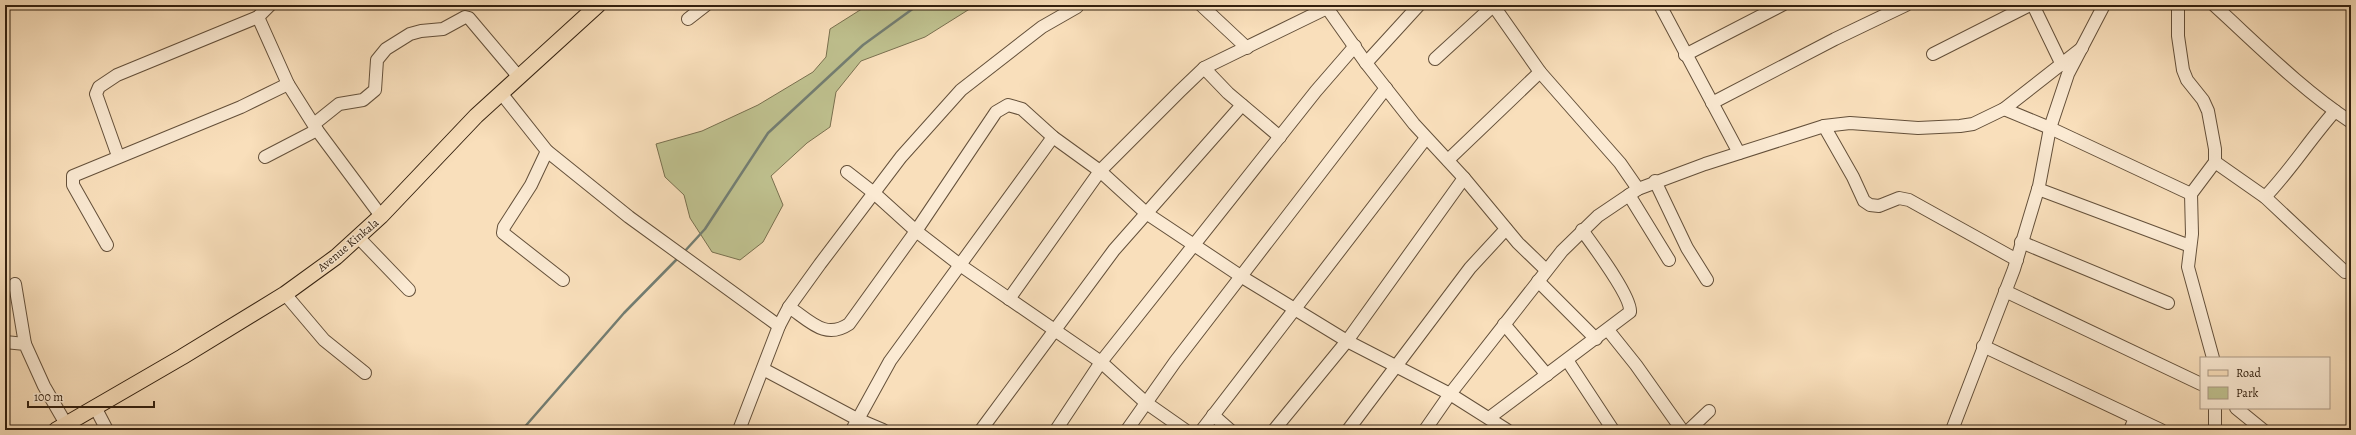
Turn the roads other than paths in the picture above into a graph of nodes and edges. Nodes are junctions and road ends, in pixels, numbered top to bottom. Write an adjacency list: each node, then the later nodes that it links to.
1 (270, 5): 16 (street)
2 (598, 5): 28 (main road, Avenue Kinkala)
3 (706, 5): 17 (street)
4 (1201, 5): 19 (street)
5 (1419, 5): 24 (street)
6 (1494, 5): 23 (street); 27 (street)
7 (1660, 5): 22 (street)
8 (1782, 5): 22 (street)
9 (1906, 5): 32 (street)
10 (2031, 5): 21 (street); 25 (street)
11 (2178, 5): 48 (street)
12 (2214, 5): 35 (street)
13 (1077, 7): 54 (street)
14 (1326, 7): 18 (street); 19 (street)
15 (2100, 8): 20 (street)
16 (258, 17): 29 (street); 45 (street)
17 (688, 19)
18 (1355, 46): 24 (street); 41 (street)
19 (1247, 48): 26 (street)
20 (2082, 48): 25 (street); 39 (street)
21 (1933, 54)
22 (1686, 55): 32 (street)
23 (1436, 59)
24 (1366, 63): 30 (street)
25 (2062, 65): 34 (street)
26 (1204, 68): 33 (street); 50 (street)
27 (1540, 72): 47 (street); 55 (street)
28 (518, 76): 31 (main road, Avenue Kinkala); 38 (street)
29 (288, 84): 38 (street); 45 (street)
30 (1386, 88): 42 (street); 73 (street)
31 (501, 93): 43 (street); 59 (main road, Avenue Kinkala)
32 (1712, 103): 44 (street)
33 (1242, 105): 41 (street); 58 (street)
34 (2004, 108): 37 (street); 39 (street)
35 (2334, 111): 36 (street); 57 (street)
36 (2351, 122)
37 (1824, 126): 44 (street); 69 (street)
38 (316, 127): 46 (street); 59 (street)
39 (2050, 128): 53 (street); 56 (street)
40 (1053, 137): 50 (street); 62 (street); 70 (street)
41 (1280, 137): 66 (street)
42 (1426, 138): 47 (street); 84 (street)
43 (547, 151): 74 (street); 86 (street)
44 (1739, 153): 52 (street)
45 (118, 156): 65 (street)
46 (265, 157)
47 (1448, 160): 51 (street)
48 (2215, 162): 56 (street); 57 (street)
49 (847, 172): 54 (street)
50 (1100, 172): 58 (street); 81 (street)
51 (1464, 178): 60 (street); 90 (street)
52 (1655, 181): 55 (street); 75 (street)
53 (2038, 189): 64 (street); 67 (street)
54 (874, 192): 62 (street); 83 (street)
55 (1633, 192): 61 (street); 68 (street)
56 (2191, 194): 67 (street)
57 (2265, 197): 72 (street)
58 (1146, 213): 66 (street); 87 (street)
59 (381, 216): 63 (main road, Avenue Kinkala)
60 (1506, 229): 71 (street); 97 (street)
61 (1582, 230): 71 (street); 88 (street)
62 (916, 231): 70 (street); 83 (street)
63 (359, 238): 78 (street); 80 (main road, Avenue Kinkala)
64 (2021, 242): 69 (street); 82 (street)
65 (107, 246)
66 (1195, 246): 73 (street); 96 (street)
67 (2190, 246): 94 (street)
68 (1669, 260)
69 (2017, 260): 79 (street)
70 (960, 265): 81 (street); 111 (street)
71 (1546, 270): 76 (street)
72 (2345, 272)
73 (1242, 277): 84 (street); 103 (street)
74 (563, 280)
75 (1707, 280)
76 (1538, 281): 85 (street); 89 (street)
77 (15, 284): 92 (street)
78 (409, 290)
79 (2005, 291): 93 (street); 101 (street)
80 (284, 294): 99 (street); 104 (main road, Avenue Kinkala)
81 (1010, 299): 87 (street)
82 (2168, 303)
83 (789, 307): 86 (street)
84 (1294, 308): 90 (street); 108 (street)
85 (1504, 324): 100 (street); 102 (street)
86 (779, 326): 98 (street)
87 (1054, 330): 96 (street); 116 (street)
88 (1608, 330): 89 (street); 127 (street)
89 (1596, 339): 95 (street)
90 (1347, 341): 97 (street); 122 (street)
91 (5, 342): 92 (street)
92 (26, 344): 112 (street)
93 (1982, 346): 110 (street); 129 (street)
94 (2213, 357)
95 (1567, 360): 100 (street); 126 (street)
96 (1101, 362): 103 (street); 117 (street)
97 (1394, 366): 102 (street); 123 (street)
98 (764, 369): 111 (street); 113 (street)
99 (365, 373)
100 (1546, 375): 109 (street)
101 (2200, 384)
102 (1450, 394): 109 (street); 124 (street)
103 (1146, 402): 118 (street); 119 (street)
104 (95, 408): 112 (main road, Avenue Kinkala); 114 (street)
105 (2215, 409): 132 (street)
106 (2237, 409): 133 (street)
107 (1709, 411): 128 (street)
108 (1213, 415): 120 (street); 121 (street)
109 (1489, 418): 125 (street)
110 (2135, 418): 130 (street); 131 (street)
111 (855, 425): 115 (street)
112 (61, 427)
113 (742, 429)
114 (107, 430)
115 (884, 430)
116 (981, 430)
117 (1056, 430)
118 (1127, 430)
119 (1185, 430)
120 (1202, 430)
121 (1230, 430)
122 (1274, 430)
123 (1348, 430)
124 (1425, 430)
125 (1507, 430)
126 (1613, 430)
127 (1682, 430)
128 (1689, 430)
129 (1952, 430)
130 (2130, 430)
131 (2161, 430)
132 (2215, 430)
133 (2263, 430)

